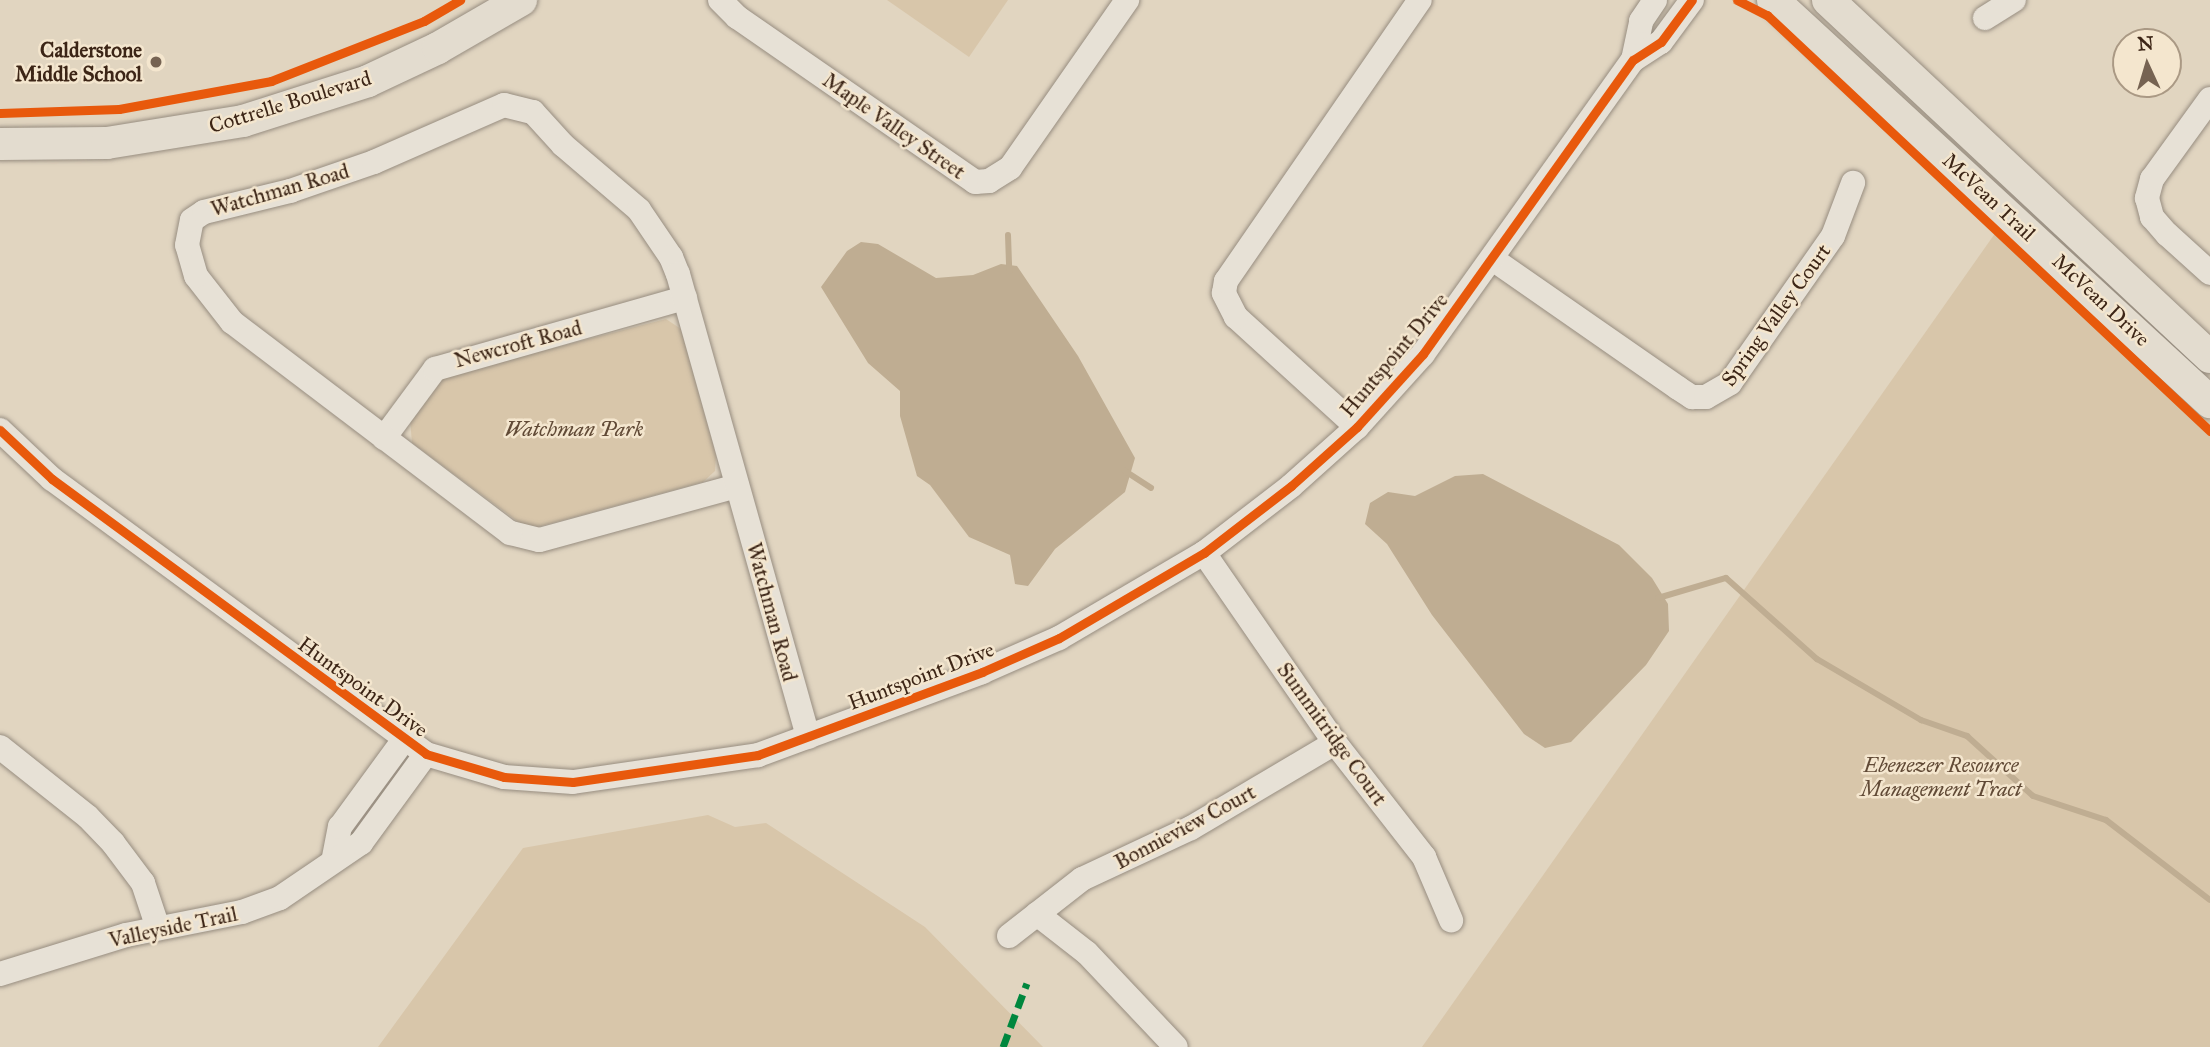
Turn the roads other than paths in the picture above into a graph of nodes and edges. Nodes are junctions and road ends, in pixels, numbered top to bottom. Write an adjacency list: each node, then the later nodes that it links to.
1 (521, 0): 13 (main road, Cottrelle Boulevard)
2 (720, 0): 3 (street, Maple Valley Street)
3 (1127, 0)
4 (1420, 0): 20 (street)
5 (1655, 0): 11 (street, Huntspoint Drive)
6 (1692, 0): 11 (street, Huntspoint Drive)
7 (1773, 0): 19 (main road, McVean Drive)
8 (1828, 0): 18 (main road, McVean Drive)
9 (2014, 0): 10 (street)
10 (1985, 18)
11 (1633, 60): 15 (street, Huntspoint Drive)
12 (2210, 99): 16 (street)
13 (0, 144)
14 (1853, 183): 15 (street, Spring Valley Court)
15 (1494, 260): 20 (street, Huntspoint Drive)
16 (2210, 273)
17 (685, 298): 22 (street, Newcroft Road); 22 (street, Watchman Road); 23 (street, Watchman Road)
18 (2210, 357)
19 (2210, 402)
20 (1357, 427): 24 (street, Huntspoint Drive)
21 (0, 430): 26 (street, Huntspoint Drive)
22 (384, 438): 23 (street, Watchman Road)
23 (737, 486): 25 (street, Watchman Road)
24 (1204, 553): 25 (street, Huntspoint Drive); 27 (street, Summitridge Court)
25 (807, 737): 29 (street, Huntspoint Drive)
26 (403, 741): 29 (street, Huntspoint Drive); 30 (street)
27 (1335, 743): 31 (street, Bonnieview Court); 32 (street, Summitridge Court)
28 (0, 747): 33 (street)
29 (426, 754): 30 (street, Valleyside Trail)
30 (334, 858): 33 (street, Valleyside Trail)
31 (1037, 914): 34 (street, Bonnieview Court); 36 (street)
32 (1451, 920)
33 (158, 928): 35 (street, Valleyside Trail)
34 (1009, 936)
35 (0, 974)
36 (1176, 1047)

